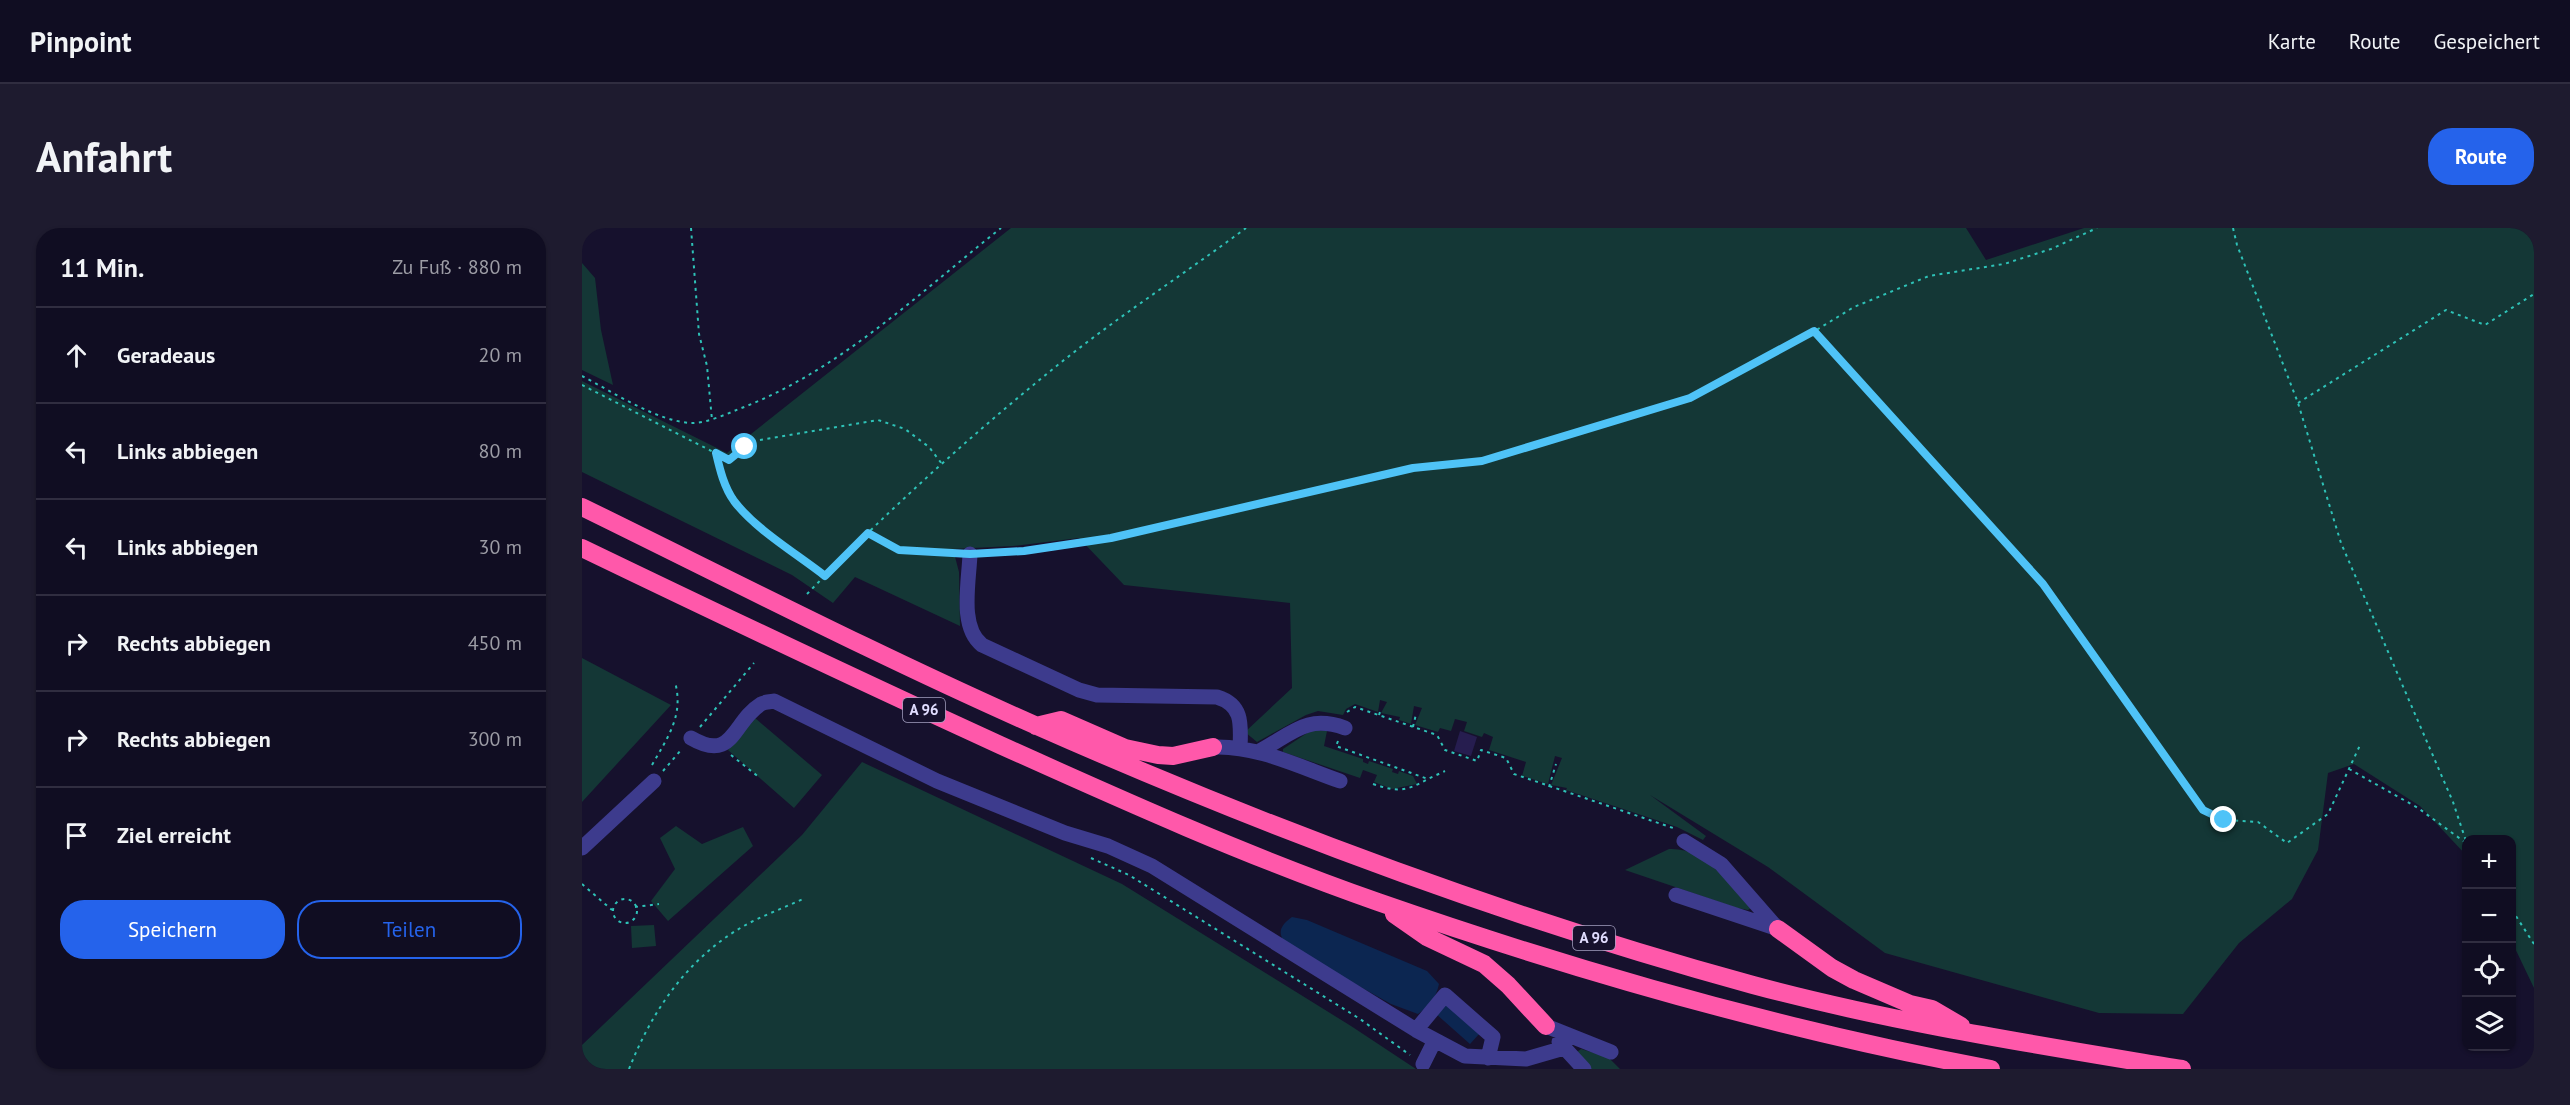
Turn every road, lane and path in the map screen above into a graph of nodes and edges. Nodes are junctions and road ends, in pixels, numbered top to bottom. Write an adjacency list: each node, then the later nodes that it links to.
1 (691, 228): 11 (path)
2 (1001, 228): 11 (path)
3 (1246, 228): 13 (path)
4 (2097, 228): 7 (path)
5 (2233, 228): 10 (path)
6 (2534, 294): 10 (path)
7 (1814, 331): 17 (path); 35 (path)
8 (582, 376): 11 (path)
9 (582, 385): 12 (path)
10 (2298, 403): 43 (path)
11 (712, 420)
12 (716, 453): 13 (path); 18 (path)
13 (943, 464): 15 (path)
14 (582, 507): 25 (highway, A 96)
15 (868, 533): 17 (path); 18 (path)
16 (582, 548): 51 (highway, A 96)
17 (970, 554): 32 (street)
18 (825, 576): 19 (path)
19 (807, 594)
20 (754, 663): 28 (path)
21 (675, 682): 37 (path)
22 (1381, 709): 24 (path)
23 (1416, 714): 26 (path)
24 (1379, 715): 26 (path); 27 (path)
25 (1036, 726): 31 (highway); 60 (highway, A 96)
26 (1413, 727): 42 (path)
27 (1344, 728): 33 (street); 39 (path)
28 (690, 738): 30 (street); 37 (path)
29 (2361, 743): 35 (path)
30 (715, 747): 38 (path); 59 (street)
31 (1213, 747): 32 (street)
32 (1240, 748): 33 (street)
33 (1258, 752): 40 (street)
34 (1556, 764): 42 (path)
35 (2349, 769): 44 (path)
36 (1445, 771): 39 (path)
37 (652, 776): 46 (street)
38 (760, 778)
39 (1428, 779): 41 (path)
40 (1340, 781)
41 (1373, 784)
42 (1549, 787): 45 (path)
43 (2464, 835)
44 (2462, 839)
45 (1684, 841): 56 (street)
46 (582, 848)
47 (1090, 857): 65 (path)
48 (582, 884): 54 (path)
49 (1676, 895): 56 (street)
50 (805, 898): 66 (path)
51 (1375, 901): 58 (highway); 68 (highway, A 96)
52 (659, 904): 53 (path)
53 (636, 907): 54 (path); 54 (path)
54 (613, 911)
55 (2516, 917): 57 (path)
56 (1778, 929): 60 (highway)
57 (2534, 944)
58 (1546, 1026): 62 (street); 63 (street)
59 (1416, 1030): 61 (street); 64 (street)
60 (1975, 1034): 69 (highway, A 96)
61 (1435, 1040): 64 (street); 65 (street)
62 (1564, 1048): 64 (street); 67 (street)
63 (1611, 1052)
64 (1488, 1058)
65 (1423, 1064)
66 (629, 1069)
67 (1584, 1069)
68 (1991, 1069)
69 (2182, 1069)

